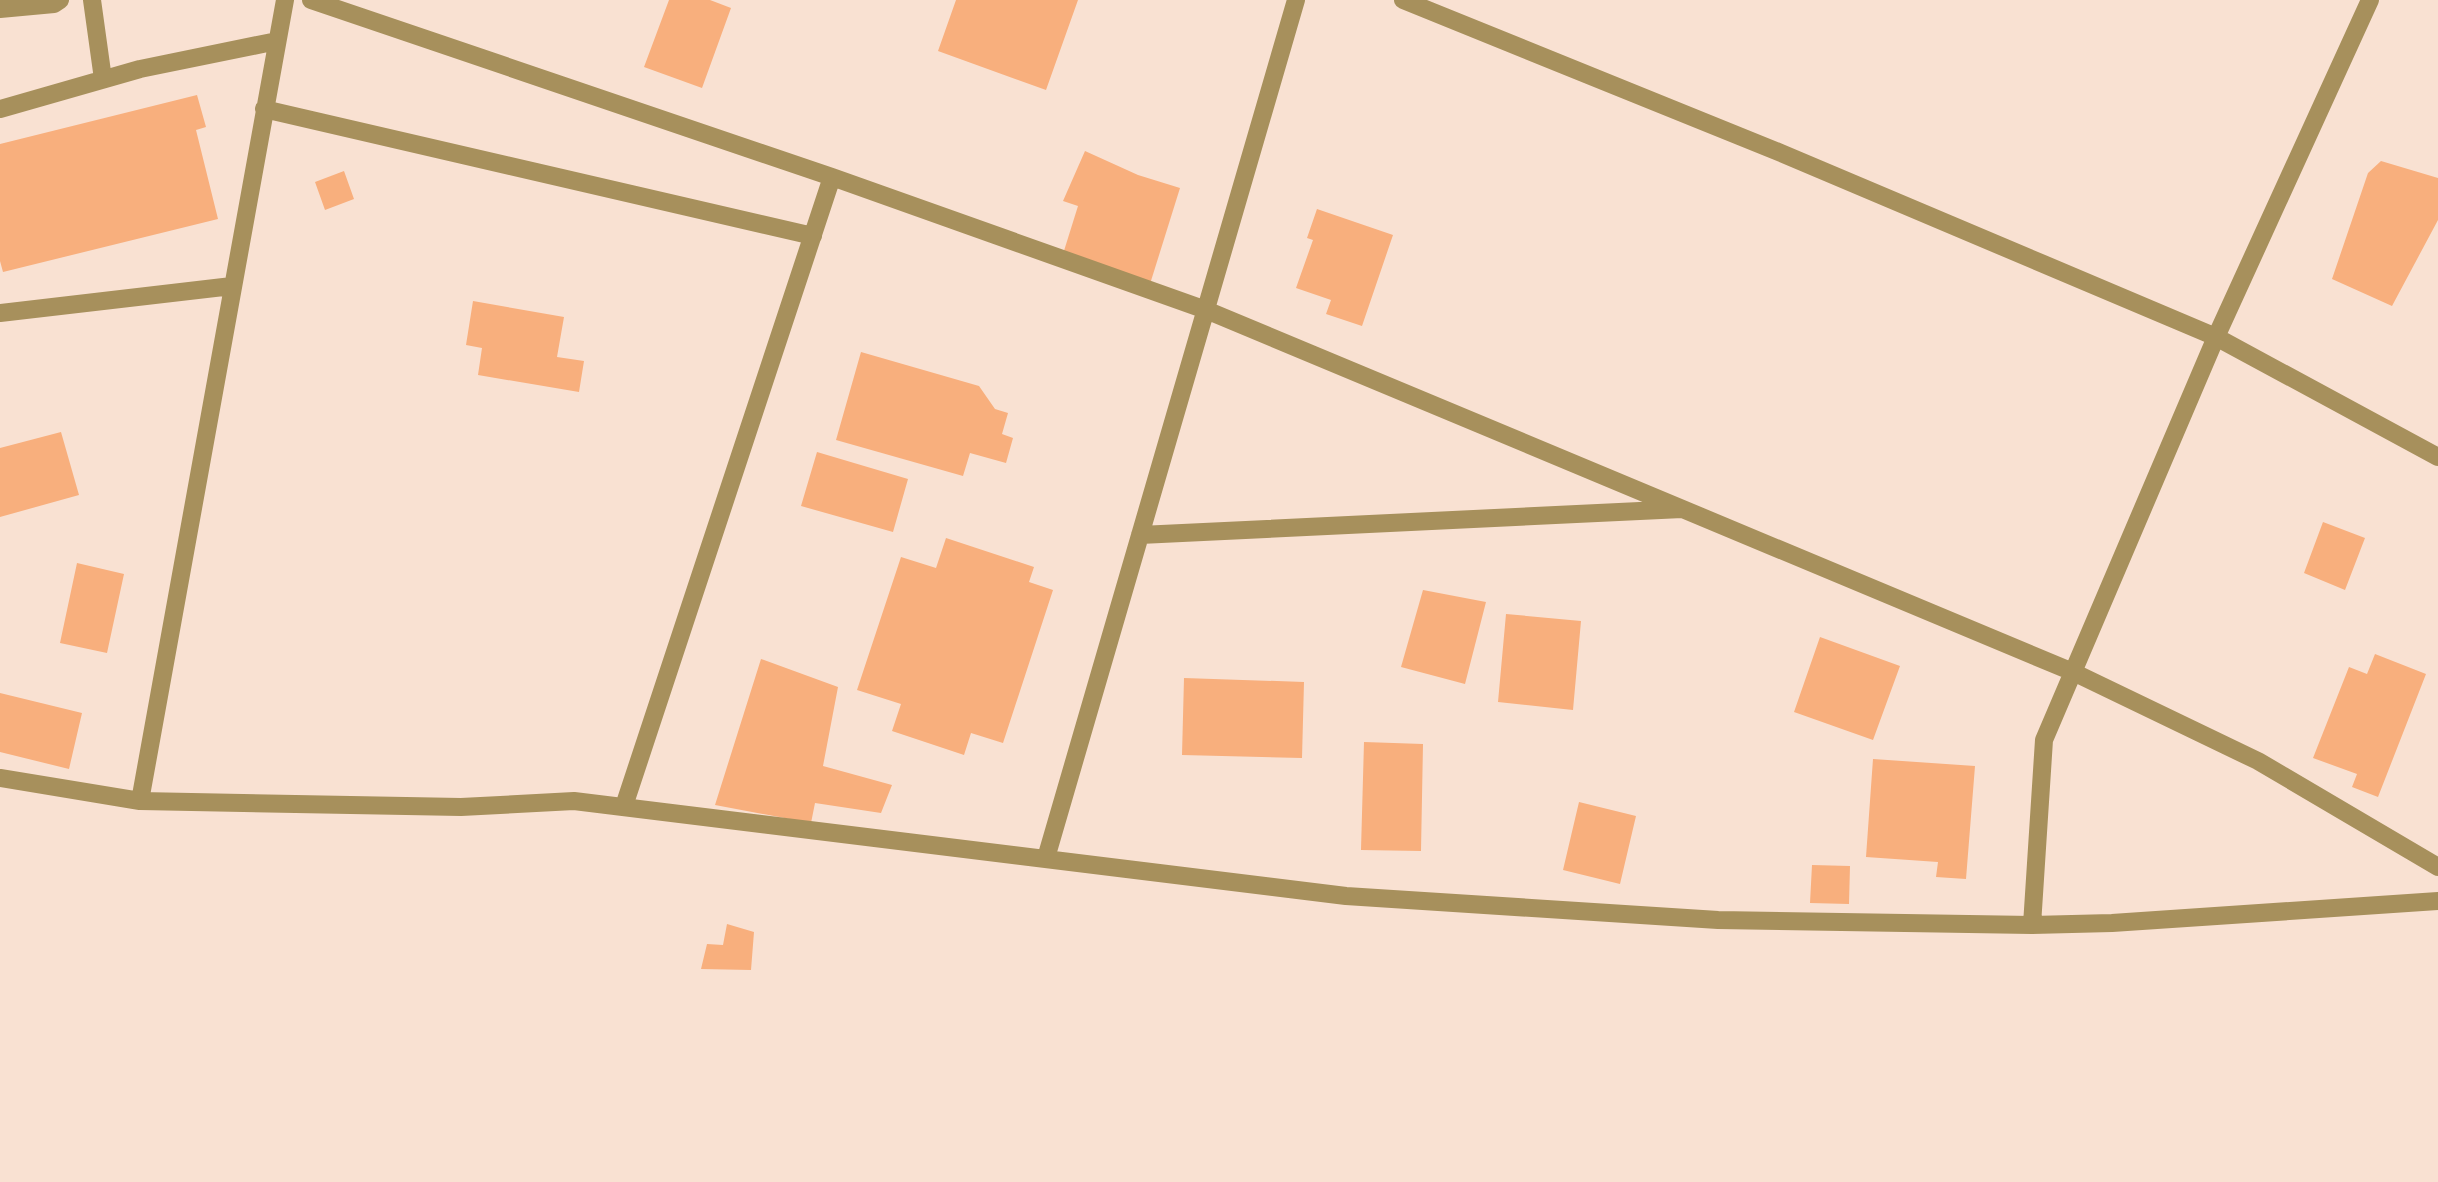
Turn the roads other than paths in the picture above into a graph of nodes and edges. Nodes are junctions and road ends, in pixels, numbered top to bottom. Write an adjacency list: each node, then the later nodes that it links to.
1 (60, 0): 8 (street)
2 (92, 0): 10 (street)
3 (285, 0): 9 (street)
4 (311, 0): 13 (street)
5 (1296, 0): 16 (street)
6 (1403, 0): 18 (street)
7 (2370, 0): 18 (street)
8 (0, 9)
9 (277, 41): 10 (street); 12 (street)
10 (103, 79): 11 (street)
11 (0, 109)
12 (264, 109): 14 (street); 15 (street)
13 (832, 177): 14 (street); 16 (street)
14 (813, 236): 25 (street)
15 (232, 286): 17 (street); 24 (street)
16 (1206, 310): 20 (street); 21 (street)
17 (0, 313)
18 (2216, 337): 19 (street); 22 (street)
19 (2438, 457)
20 (1687, 509): 21 (street); 22 (street)
21 (1140, 535): 26 (street)
22 (2073, 672): 27 (street); 29 (street)
23 (0, 778): 24 (street)
24 (139, 802): 25 (street)
25 (624, 806): 26 (street)
26 (1046, 858): 29 (street)
27 (2438, 867)
28 (2438, 901): 29 (street)
29 (2032, 925)

